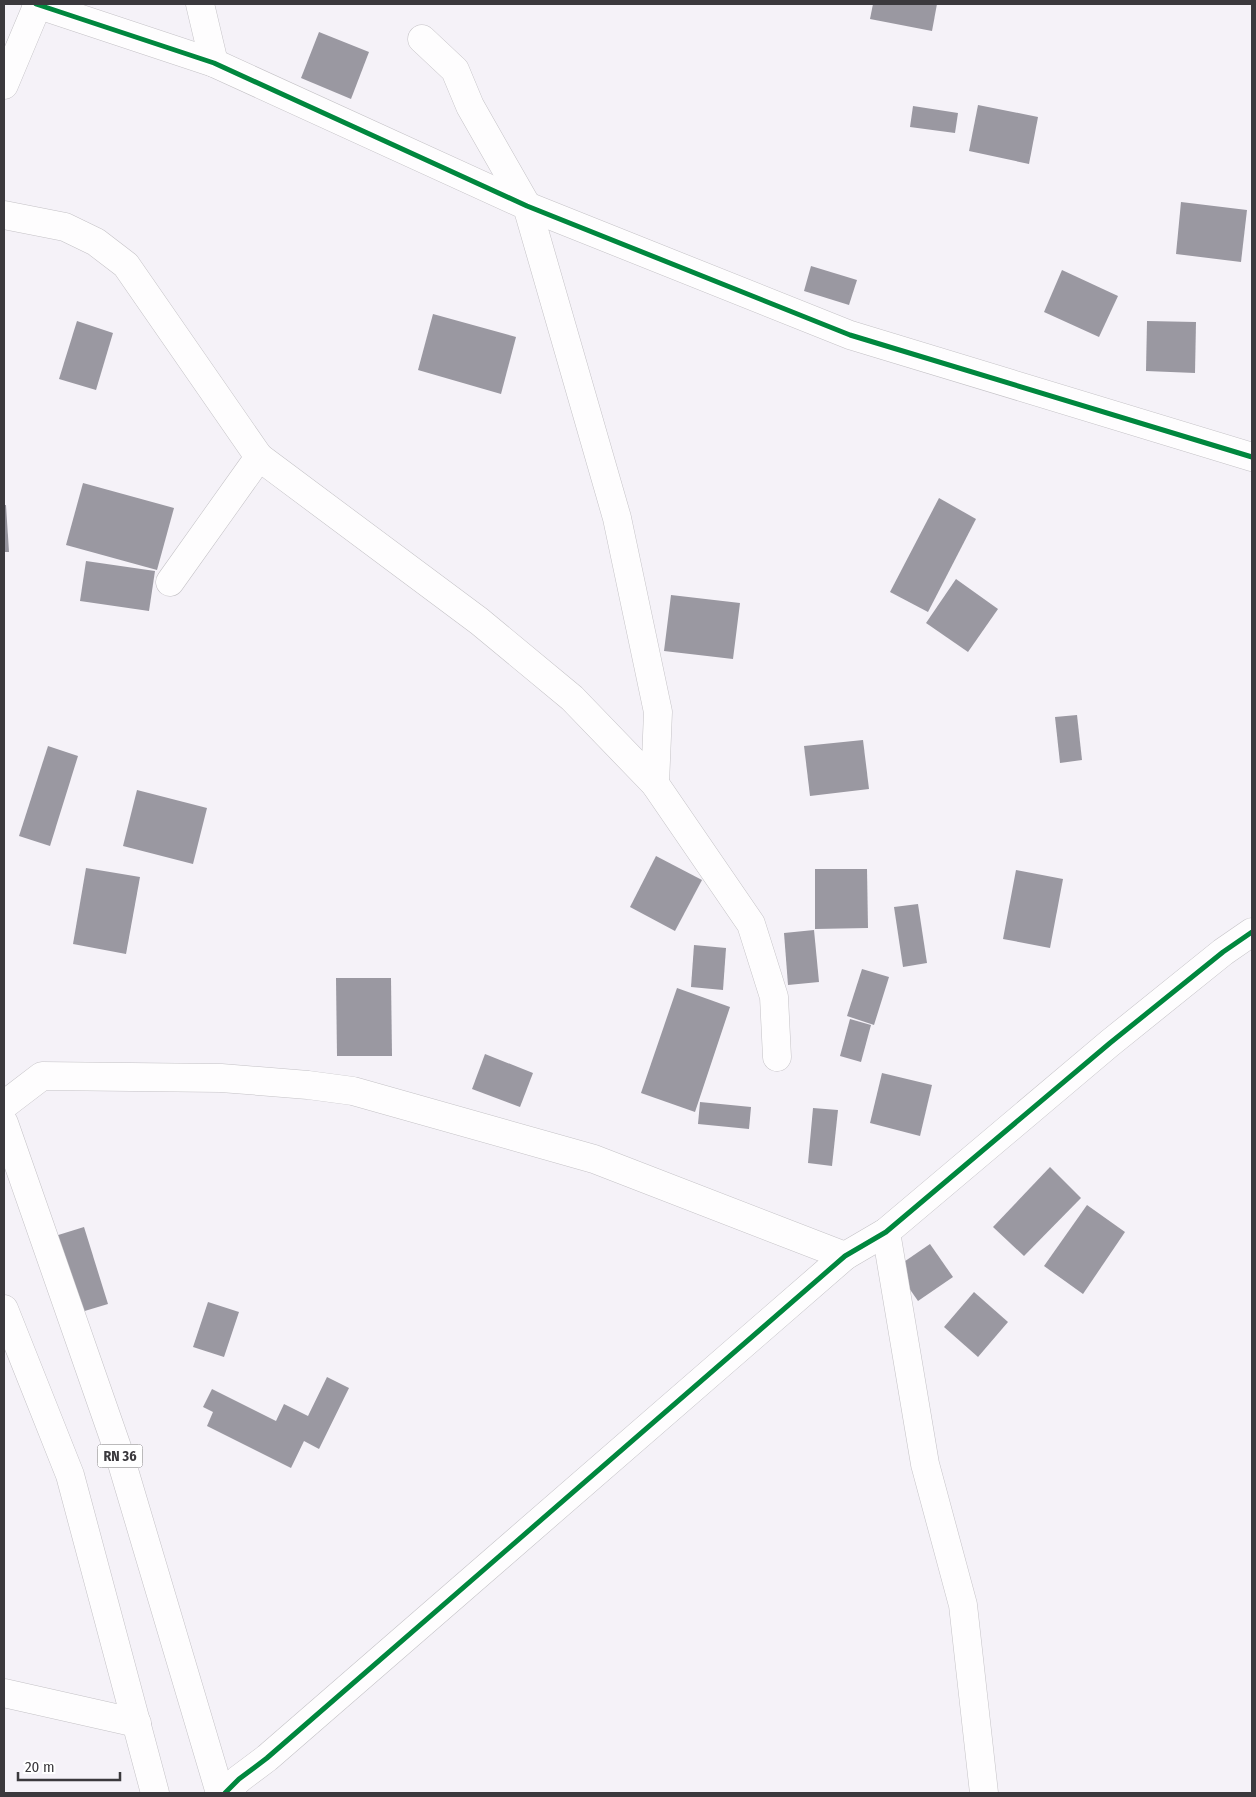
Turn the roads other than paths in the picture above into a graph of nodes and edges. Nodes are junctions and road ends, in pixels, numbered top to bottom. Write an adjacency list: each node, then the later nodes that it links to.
1 (37, 4): 4 (street); 5 (street)
2 (200, 4): 4 (street)
3 (422, 39): 6 (street)
4 (214, 62): 6 (street)
5 (4, 84)
6 (527, 206): 9 (street); 11 (street)
7 (4, 214): 8 (street)
8 (259, 457): 10 (street); 11 (street)
9 (1252, 457)
10 (170, 582)
11 (656, 784): 13 (street)
12 (1252, 932): 16 (street)
13 (777, 1057)
14 (4, 1105): 17 (street)
15 (4, 1123): 22 (street, RN 36)
16 (886, 1232): 17 (street); 24 (street)
17 (845, 1256): 23 (street)
18 (4, 1309): 20 (street)
19 (4, 1693): 20 (street)
20 (137, 1723): 21 (street)
21 (155, 1793)
22 (220, 1793)
23 (225, 1793)
24 (984, 1793)

